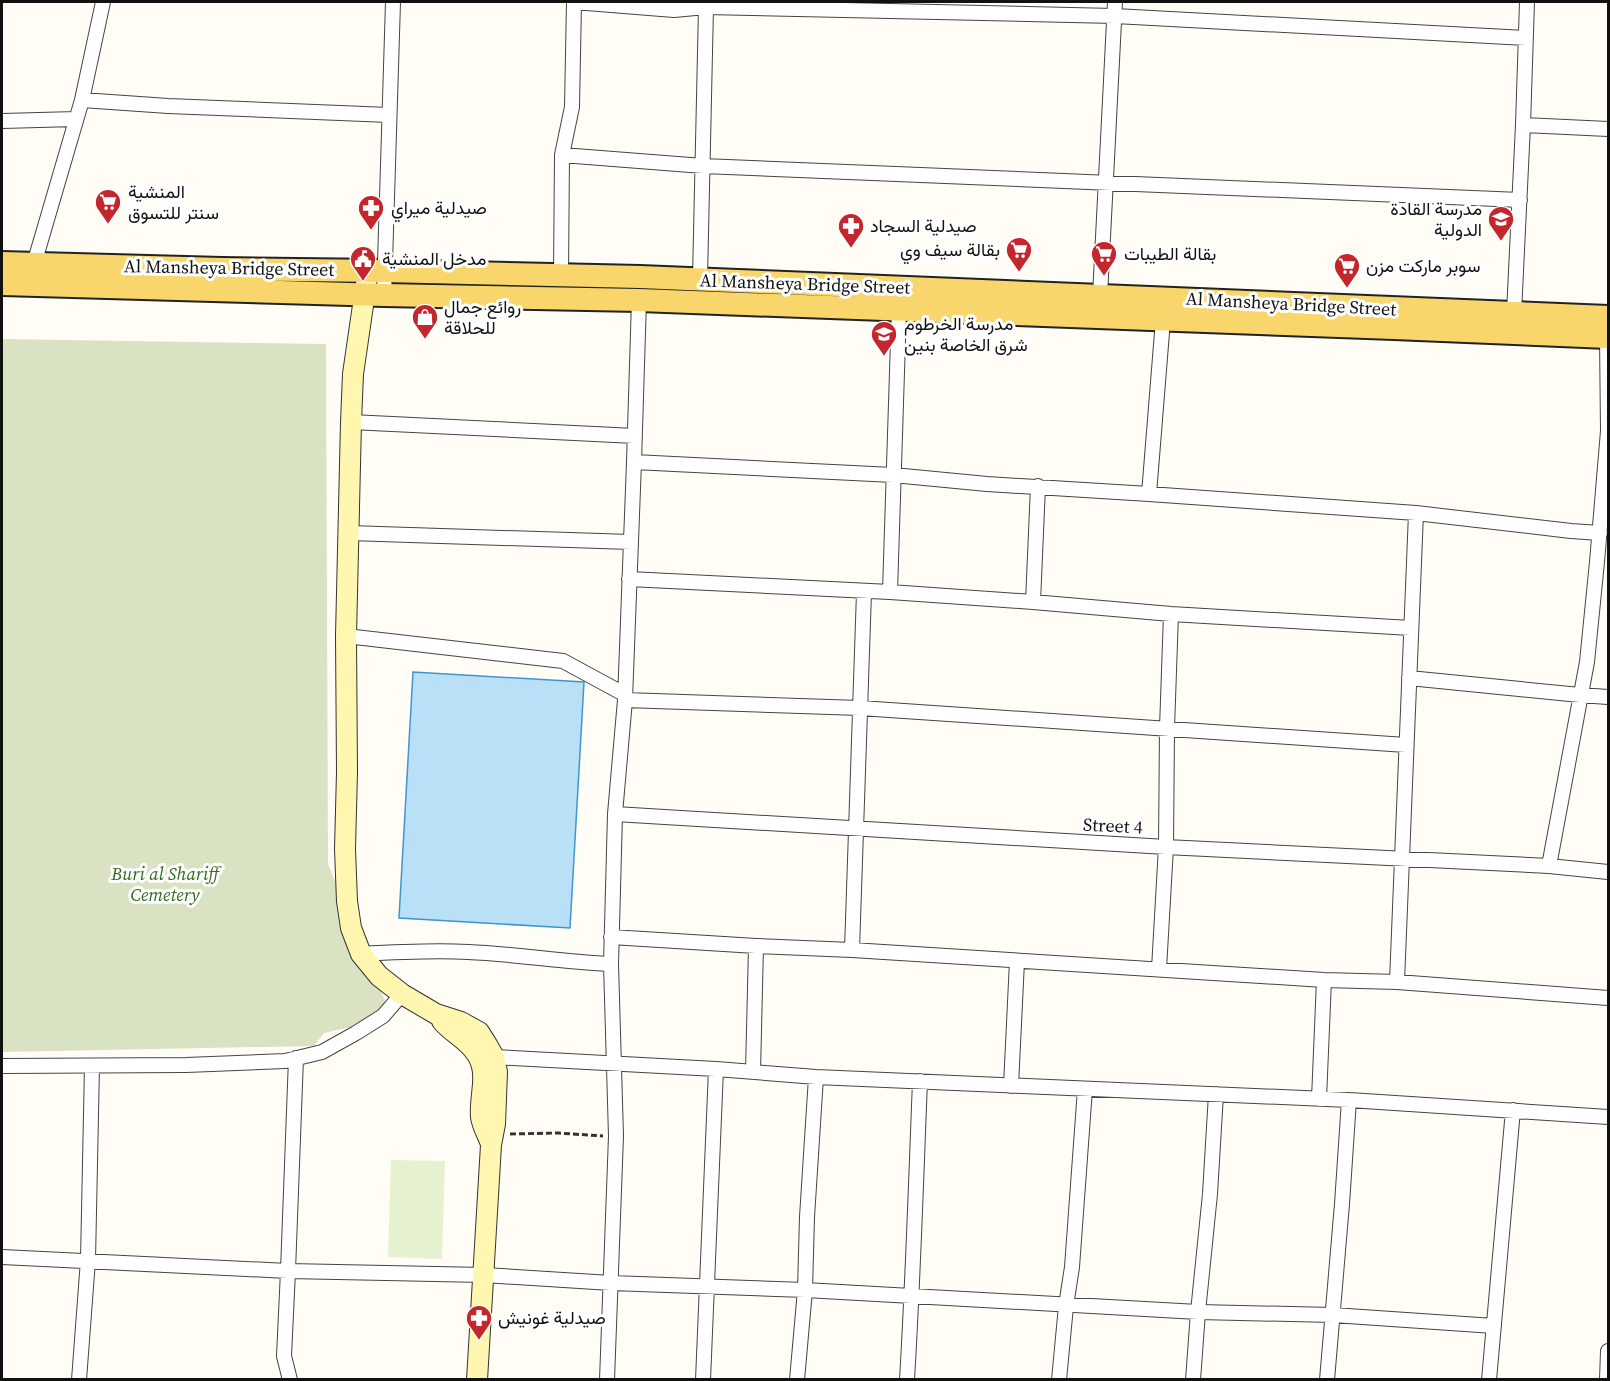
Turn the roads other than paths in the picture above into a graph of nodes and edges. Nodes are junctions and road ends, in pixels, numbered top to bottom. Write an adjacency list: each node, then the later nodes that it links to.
1 (103, 2): 9 (street)
2 (393, 2): 10 (street)
3 (574, 2): 6 (street); 15 (street)
4 (1115, 2): 7 (street)
5 (1527, 2): 8 (street)
6 (706, 7): 7 (street); 16 (street)
7 (1114, 16): 8 (street); 17 (street)
8 (1526, 38): 13 (street)
9 (82, 100): 10 (street); 11 (street)
10 (389, 115): 21 (street)
11 (76, 119): 12 (street); 20 (street)
12 (2, 121)
13 (1523, 124): 14 (street); 18 (street)
14 (1608, 129)
15 (562, 155): 16 (street); 22 (street)
16 (703, 166): 17 (street); 23 (street)
17 (1105, 183): 18 (street); 26 (street)
18 (1520, 200): 29 (street)
19 (2, 263): 20 (main road, Al Mansheya Bridge Street)
20 (34, 264): 21 (main road, Al Mansheya Bridge Street)
21 (376, 271): 22 (main road, Al Mansheya Bridge Street); 25 (main road)
22 (561, 275): 23 (main road, Al Mansheya Bridge Street)
23 (700, 279): 26 (main road, Al Mansheya Bridge Street)
24 (2, 284): 25 (main road, Al Mansheya Bridge Street)
25 (374, 295): 27 (main road, Al Mansheya Bridge Street); 32 (main road)
26 (1100, 296): 29 (main road, Al Mansheya Bridge Street)
27 (639, 300): 28 (main road, Al Mansheya Bridge Street); 33 (street)
28 (899, 309): 30 (main road, Al Mansheya Bridge Street); 35 (street)
29 (1514, 313): 31 (main road, Al Mansheya Bridge Street)
30 (1163, 320): 31 (main road, Al Mansheya Bridge Street); 37 (street)
31 (1608, 331): 39 (street)
32 (351, 422): 33 (street); 40 (main road)
33 (635, 436): 34 (street)
34 (634, 462): 35 (street); 42 (street)
35 (893, 474): 36 (street); 45 (street)
36 (1038, 486): 37 (street); 46 (street)
37 (1149, 494): 38 (street)
38 (1416, 513): 41 (street); 48 (street)
39 (1605, 517): 41 (street)
40 (349, 533): 42 (street); 49 (main road)
41 (1600, 533): 51 (street)
42 (631, 542): 43 (street)
43 (629, 579): 44 (street); 53 (street)
44 (864, 592): 45 (street); 54 (street)
45 (891, 592): 46 (street)
46 (1033, 602): 47 (street)
47 (1171, 614): 48 (street); 55 (street)
48 (1410, 628): 50 (street)
49 (345, 636): 53 (street); 66 (main road)
50 (1409, 678): 51 (street); 56 (street)
51 (1580, 695): 52 (street); 61 (street)
52 (1608, 696)
53 (624, 697): 54 (street); 57 (street)
54 (860, 708): 55 (street); 58 (street)
55 (1167, 728): 56 (street); 59 (street)
56 (1406, 745): 60 (street)
57 (615, 814): 58 (street, Street 4); 63 (street)
58 (856, 829): 59 (street, Street 4); 65 (street)
59 (1166, 847): 60 (street, Street 4); 69 (street)
60 (1402, 859): 61 (street, Street 4); 71 (street)
61 (1549, 866): 62 (street, Street 4)
62 (1608, 872)
63 (611, 937): 64 (street); 68 (street)
64 (756, 946): 65 (street); 81 (street)
65 (852, 950): 67 (street)
66 (361, 954): 68 (street); 72 (main road)
67 (1017, 962): 69 (street); 84 (street)
68 (611, 964): 77 (street)
69 (1159, 969): 70 (street)
70 (1324, 980): 71 (street); 87 (street)
71 (1397, 982): 73 (street)
72 (402, 994): 74 (main road); 76 (street)
73 (1608, 998)
74 (436, 1014): 75 (main road); 91 (main road)
75 (494, 1057): 77 (street); 91 (main road)
76 (296, 1058): 79 (street); 94 (street)
77 (615, 1063): 80 (street); 96 (street)
78 (2, 1066): 79 (street)
79 (92, 1066): 93 (street)
80 (716, 1069): 81 (street); 97 (street)
81 (753, 1071): 82 (street)
82 (816, 1077): 83 (street); 98 (street)
83 (920, 1082): 84 (street); 99 (street)
84 (1011, 1086): 85 (street)
85 (1085, 1089): 86 (street); 100 (street)
86 (1216, 1095): 87 (street); 101 (street)
87 (1319, 1099): 88 (street)
88 (1349, 1100): 89 (street); 102 (street)
89 (1513, 1110): 90 (street); 103 (street)
90 (1608, 1117)
91 (492, 1140): 95 (main road)
92 (2, 1257): 93 (street)
93 (88, 1260): 94 (street); 105 (street)
94 (288, 1271): 95 (street); 106 (street)
95 (484, 1275): 96 (street); 107 (main road)
96 (611, 1283): 97 (street); 108 (street)
97 (707, 1286): 98 (street); 109 (street)
98 (805, 1290): 99 (street); 110 (street)
99 (912, 1297): 100 (street); 111 (street)
100 (1066, 1305): 101 (street); 112 (street)
101 (1198, 1312): 102 (street); 113 (street)
102 (1332, 1315): 103 (street); 114 (street)
103 (1494, 1326): 115 (street)
104 (1608, 1351): 116 (street)
105 (79, 1380)
106 (290, 1380)
107 (477, 1380)
108 (607, 1380)
109 (704, 1380)
110 (797, 1380)
111 (907, 1380)
112 (1059, 1380)
113 (1193, 1380)
114 (1327, 1380)
115 (1489, 1380)
116 (1607, 1380)

